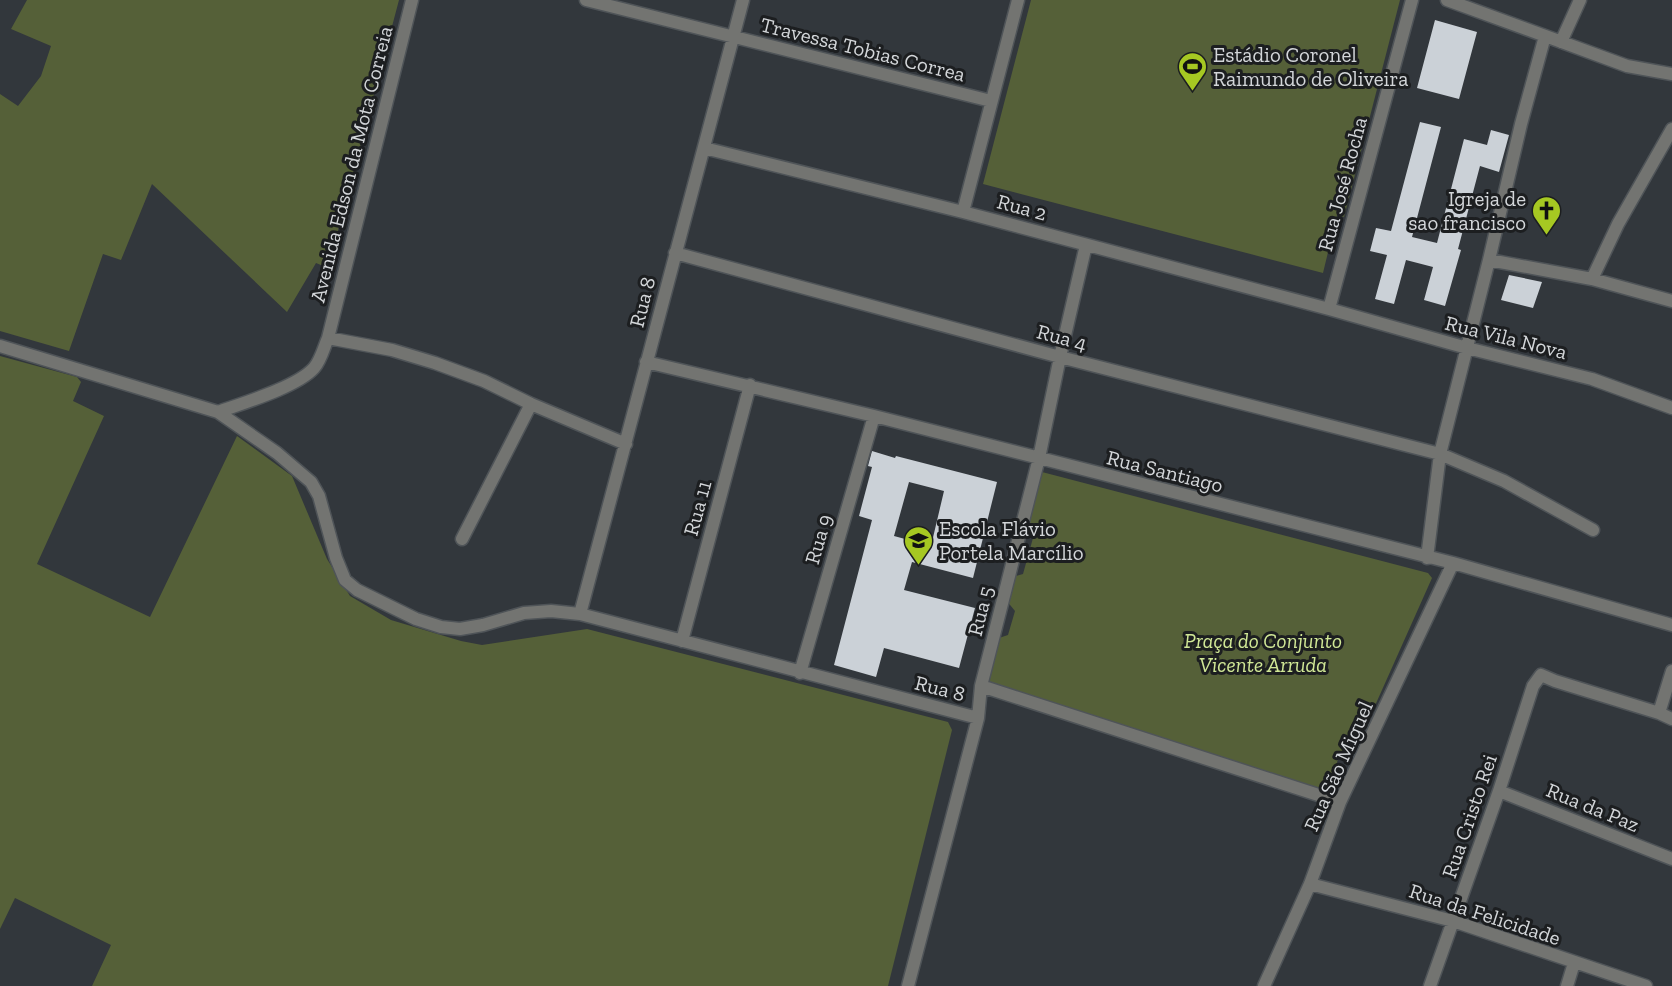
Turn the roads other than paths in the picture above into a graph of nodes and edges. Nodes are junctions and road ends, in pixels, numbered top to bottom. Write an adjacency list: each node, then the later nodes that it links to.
1 (412, 0): 22 (street, Avenida Edson da Mota Correia)
2 (586, 0): 8 (street, Travessa Tobias Correa)
3 (743, 0): 8 (street, Rua 8)
4 (1018, 0): 12 (street)
5 (1412, 0): 21 (street, Rua José Rocha)
6 (1447, 0): 9 (street)
7 (1580, 0): 10 (street)
8 (734, 36): 12 (street, Travessa Tobias Correa); 14 (street, Rua 8)
9 (1545, 36): 10 (street); 18 (street)
10 (1561, 42): 11 (street)
11 (1672, 74)
12 (991, 101): 15 (street)
13 (1672, 129): 19 (street)
14 (704, 148): 15 (street, Rua 2); 17 (street, Rua 8)
15 (963, 212): 16 (street, Rua 2)
16 (1086, 245): 21 (street, Rua 2); 25 (street, Rua 5)
17 (675, 253): 25 (street, Rua 4); 26 (street, Rua 8)
18 (1489, 260): 19 (street); 24 (street)
19 (1592, 279): 20 (street)
20 (1672, 301)
21 (1329, 309): 24 (street, Rua Vila Nova)
22 (328, 338): 28 (street); 30 (street, Avenida Edson da Mota Correia)
23 (0, 346): 30 (street, Rua 8)
24 (1467, 348): 29 (street, Rua Vila Nova); 33 (street)
25 (1060, 357): 33 (street, Rua 4); 34 (street, Rua 5)
26 (646, 362): 27 (street, Rua Santiago); 32 (street, Rua 8)
27 (750, 385): 31 (street, Rua Santiago); 41 (street, Rua 11)
28 (531, 404): 32 (street); 36 (street)
29 (1672, 408)
30 (218, 412): 39 (street, Rua 8)
31 (874, 416): 34 (street, Rua Santiago); 43 (street, Rua 9)
32 (626, 444): 39 (street, Rua 8)
33 (1440, 454): 35 (street, Rua 4); 37 (street)
34 (1039, 458): 37 (street, Rua Santiago); 44 (street, Rua 5)
35 (1593, 530)
36 (462, 539)
37 (1427, 558): 38 (street, Rua Santiago)
38 (1453, 563): 40 (street, Rua Santiago); 49 (street, Rua São Miguel)
39 (580, 614): 41 (street, Rua 8)
40 (1672, 625)
41 (682, 641): 43 (street, Rua 8)
42 (1672, 671): 45 (street)
43 (800, 673): 46 (street, Rua 8)
44 (981, 686): 46 (street, Rua 5); 49 (street, Rua 8)
45 (1659, 713): 47 (street); 48 (street, Rua Cristo Rei)
46 (978, 718): 54 (street, Rua 5)
47 (1672, 719)
48 (1499, 790): 50 (street, Rua da Paz); 52 (street, Rua Cristo Rei)
49 (1340, 802): 51 (street, Rua São Miguel)
50 (1672, 859)
51 (1310, 884): 52 (street, Rua da Felicidade); 55 (street, Rua São Miguel)
52 (1453, 921): 53 (street, Rua da Felicidade); 56 (street, Rua Cristo Rei)
53 (1574, 963): 57 (street); 58 (street, Rua da Felicidade)
54 (908, 986)
55 (1264, 986)
56 (1430, 986)
57 (1567, 986)
58 (1646, 986)

